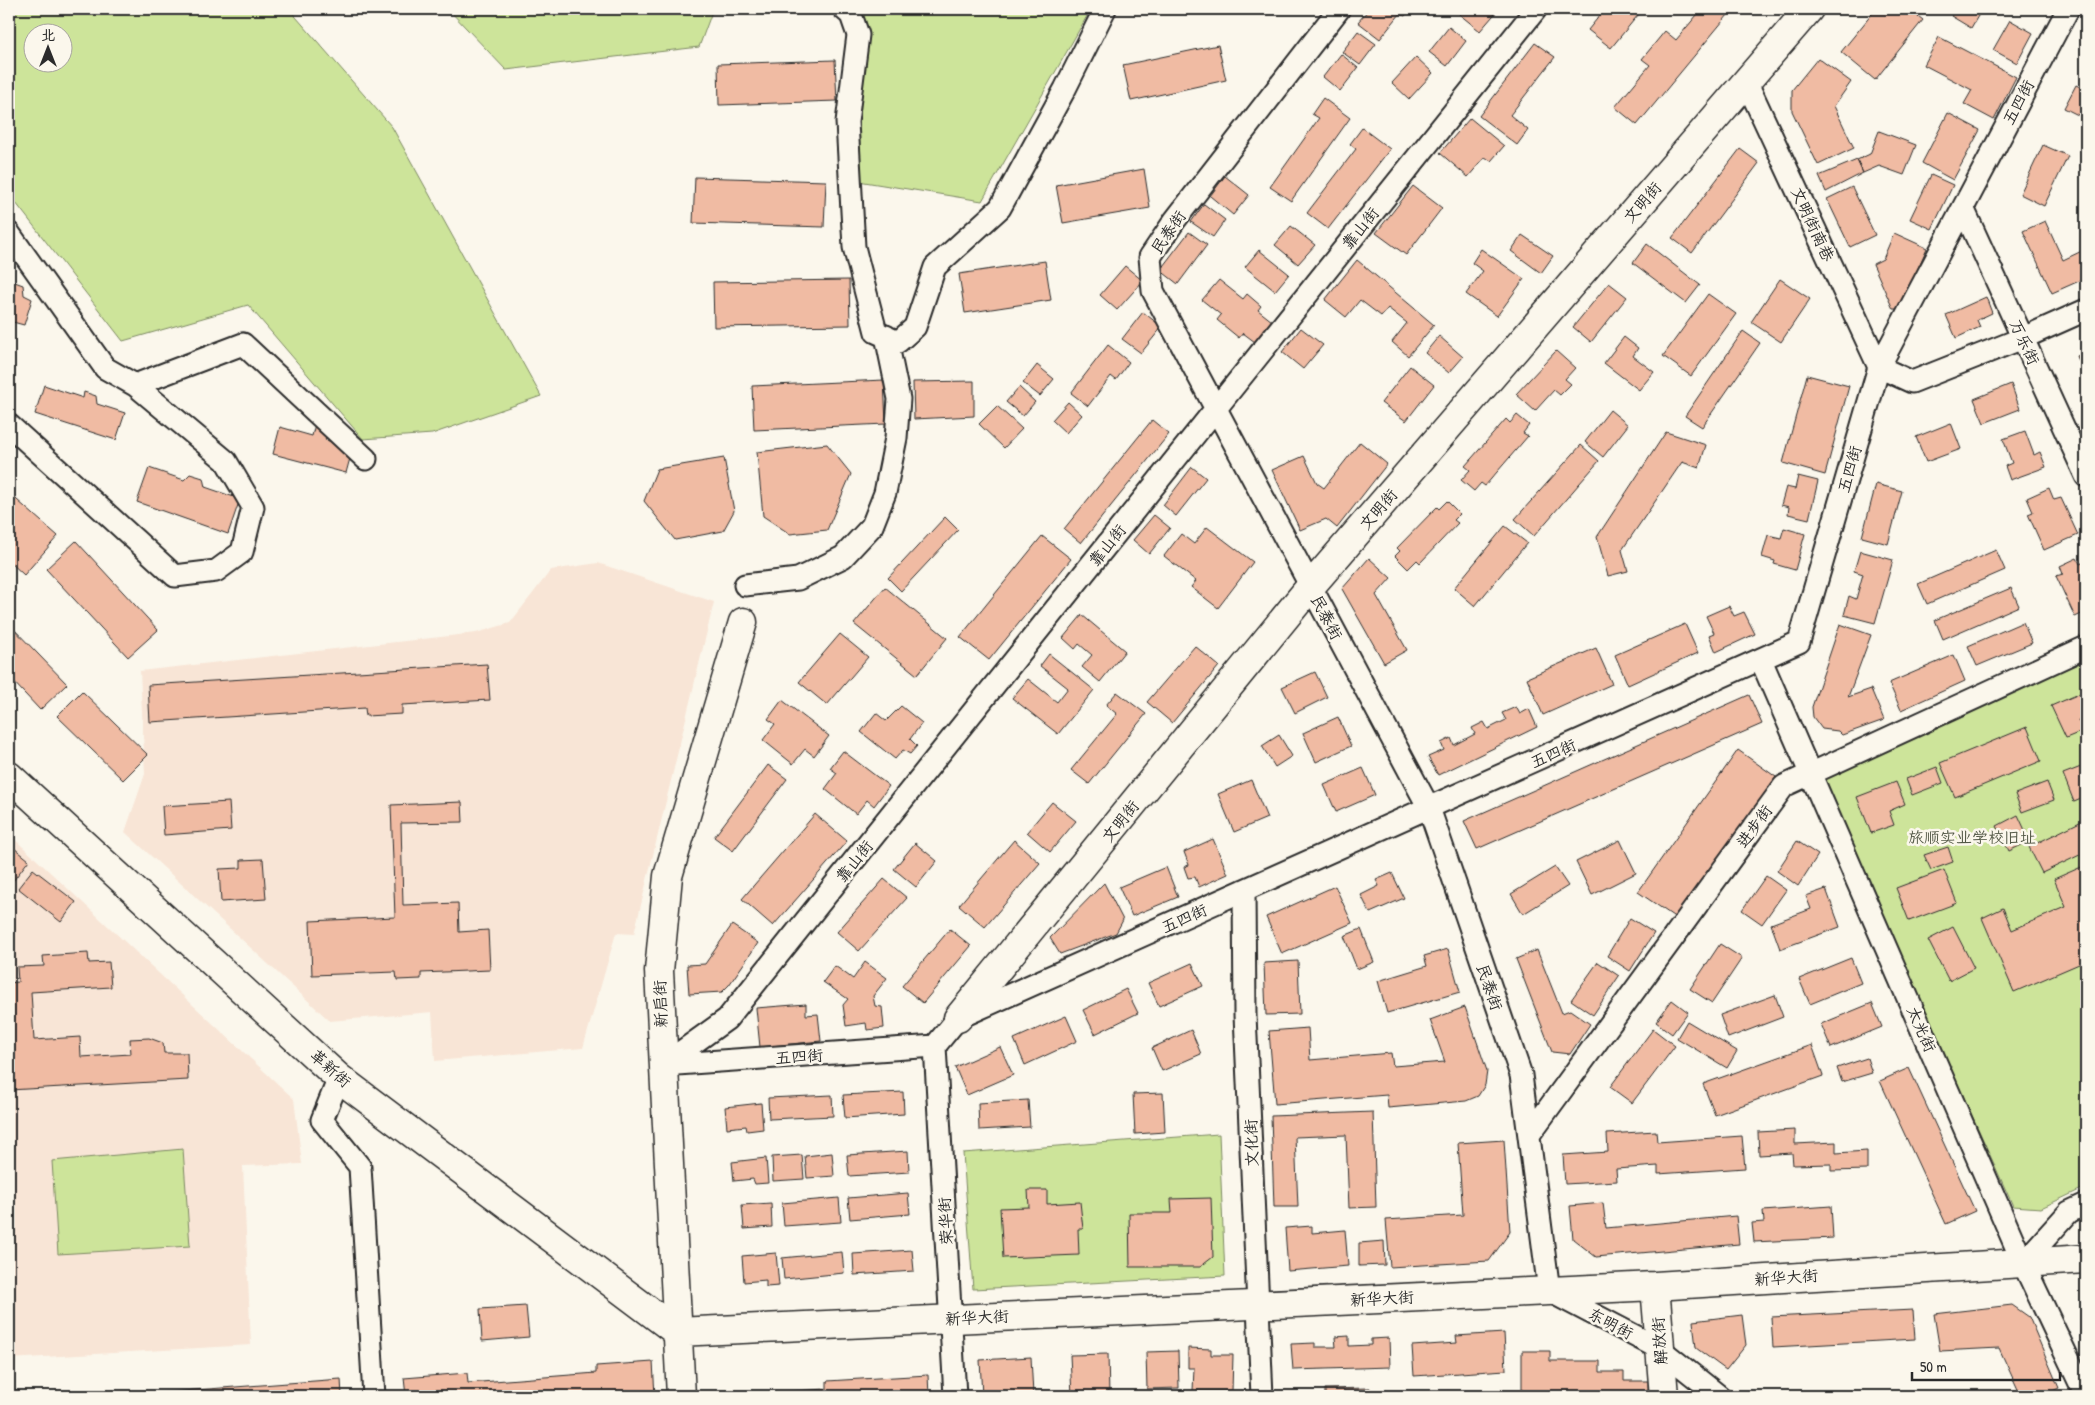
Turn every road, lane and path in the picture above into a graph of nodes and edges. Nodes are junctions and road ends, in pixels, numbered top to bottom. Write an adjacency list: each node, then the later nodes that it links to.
1 (844, 9): 11 (street)
2 (1105, 9): 11 (street)
3 (1339, 9): 15 (street, 民泰街)
4 (1536, 9): 15 (street, 靠山街)
5 (1809, 9): 7 (street, 文明街)
6 (2068, 9): 8 (street, 五四街)
7 (1746, 81): 13 (street, 文明街南巷); 20 (street, 文明街)
8 (1963, 208): 12 (street, 万乐街); 13 (street, 五四街)
9 (9, 233): 14 (street)
10 (2086, 310): 12 (street)
11 (886, 336): 19 (street)
12 (2023, 338): 13 (street); 18 (street, 万乐街)
13 (1879, 367): 23 (street, 五四街)
14 (135, 385): 16 (street); 17 (street)
15 (1215, 409): 20 (street, 民泰街); 30 (street, 靠山街)
16 (9, 425)
17 (366, 459)
18 (2086, 476)
19 (745, 585)
20 (1310, 587): 26 (street, 民泰街); 28 (street, 文明街)
21 (743, 622): 30 (street, 新启街)
22 (2086, 647): 24 (street, 进步街)
23 (1762, 660): 24 (street, 太光街); 26 (street, 五四街)
24 (1810, 773): 32 (street, 进步街); 35 (street, 太光街)
25 (9, 776): 31 (street, 革新街)
26 (1429, 808): 27 (street, 五四街); 32 (street, 民泰街)
27 (1244, 890): 28 (street, 五四街); 38 (street, 文化街)
28 (958, 1018): 29 (street, 五四街)
29 (935, 1046): 30 (street, 五四街); 39 (street, 荣华街)
30 (663, 1065): 40 (street, 新启街)
31 (339, 1078): 40 (street, 革新街); 42 (street)
32 (1529, 1135): 37 (street, 民泰街)
33 (2086, 1204): 35 (street)
34 (2086, 1259): 35 (street, 新华大街)
35 (2024, 1263): 36 (street, 新华大街); 48 (street, 太光街)
36 (1655, 1286): 37 (street, 新华大街); 41 (street, 解放街)
37 (1549, 1290): 38 (street, 新华大街); 41 (street, 东明街)
38 (1258, 1304): 39 (street, 新华大街); 45 (street, 文化街)
39 (950, 1318): 40 (street, 新华大街); 44 (street, 荣华街)
40 (677, 1332): 43 (street, 新启街)
41 (1660, 1348): 46 (street, 解放街); 47 (street, 东明街)
42 (374, 1396)
43 (681, 1396)
44 (955, 1396)
45 (1262, 1396)
46 (1664, 1396)
47 (1719, 1396)
48 (2086, 1396)

